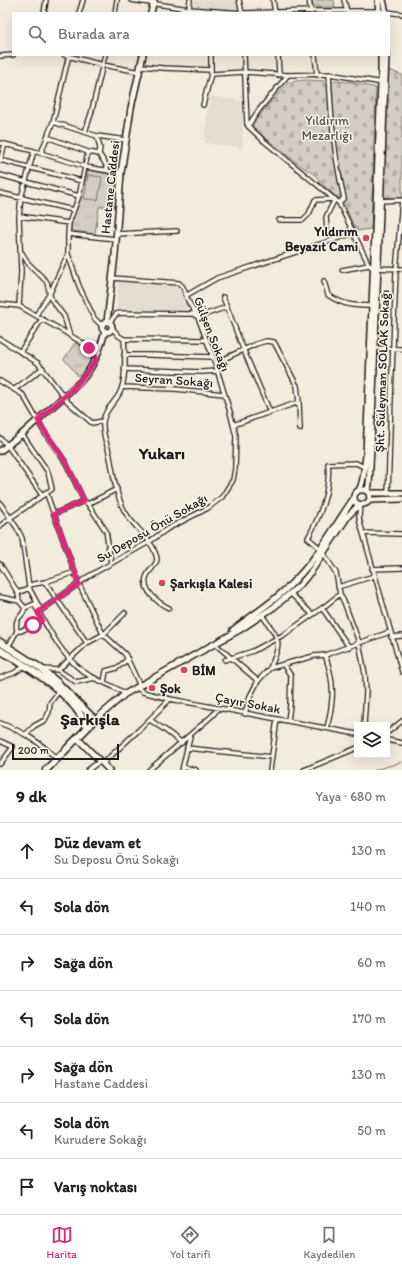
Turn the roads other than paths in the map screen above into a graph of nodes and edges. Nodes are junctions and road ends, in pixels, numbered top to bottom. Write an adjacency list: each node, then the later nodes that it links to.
1 (46, 0): 14 (street)
2 (83, 0): 15 (street)
3 (117, 0): 16 (street)
4 (131, 0): 12 (street)
5 (190, 0): 13 (street)
6 (239, 0): 19 (street)
7 (273, 0): 20 (street)
8 (309, 0): 21 (street)
9 (344, 0): 22 (street)
10 (378, 0): 23 (street)
11 (383, 0): 24 (street)
12 (153, 2): 13 (street); 17 (street)
13 (189, 9): 18 (street)
14 (44, 12)
15 (80, 12)
16 (114, 12)
17 (151, 12)
18 (209, 12)
19 (242, 12)
20 (275, 12): 21 (street)
21 (311, 12): 22 (street)
22 (347, 12): 23 (street)
23 (379, 12)
24 (386, 12)
25 (390, 13): 26 (street)
26 (402, 14)
27 (12, 55): 28 (street)
28 (0, 56)
29 (69, 56): 38 (street); 49 (street)
30 (105, 56): 38 (street)
31 (143, 56): 39 (street, Hastane Caddesi)
32 (211, 56): 41 (street)
33 (244, 56): 42 (street)
34 (278, 56): 44 (street)
35 (315, 56): 46 (street)
36 (381, 56): 47 (street)
37 (386, 56): 47 (street)
38 (103, 65): 40 (street); 51 (street)
39 (141, 66): 40 (street, Hastane Caddesi); 41 (street)
40 (140, 72): 54 (street, Hastane Caddesi)
41 (211, 72): 42 (street); 48 (street)
42 (245, 72): 44 (street); 50 (street)
43 (329, 74): 46 (street); 47 (street); 75 (street)
44 (280, 75): 45 (street)
45 (288, 75): 46 (street); 50 (street)
46 (317, 75)
47 (383, 83): 74 (street)
48 (203, 105)
49 (53, 122): 51 (street); 53 (street)
50 (248, 126): 72 (street)
51 (85, 132): 52 (street)
52 (97, 136): 54 (street); 60 (street)
53 (47, 137): 58 (street); 59 (street)
54 (126, 140): 65 (street, Hastane Caddesi)
55 (0, 143): 56 (street)
56 (5, 144): 57 (street); 61 (street)
57 (34, 151): 59 (street); 63 (street)
58 (88, 152): 60 (street); 62 (street)
59 (41, 153): 62 (street)
60 (99, 154): 64 (street)
61 (0, 161): 63 (street)
62 (86, 167): 64 (street); 68 (street)
63 (28, 168): 67 (street); 68 (street)
64 (108, 171): 65 (street)
65 (121, 173): 84 (street, Hastane Caddesi)
66 (0, 175): 67 (street)
67 (26, 181): 70 (street); 71 (street)
68 (82, 181): 70 (street)
69 (0, 193): 71 (street)
70 (79, 196): 76 (street)
71 (21, 198): 76 (street); 77 (street)
72 (335, 199): 75 (street); 78 (street); 80 (street)
73 (402, 200): 74 (street); 88 (street, Şht. Süleyman SOLAK Sokağı)
74 (378, 201): 87 (street)
75 (339, 203): 82 (street)
76 (73, 210): 79 (street)
77 (19, 216): 79 (street); 85 (street)
78 (279, 220)
79 (69, 223): 83 (street)
80 (327, 229)
81 (178, 231): 84 (street)
82 (354, 233): 87 (street); 94 (street)
83 (68, 234): 84 (street); 86 (street)
84 (116, 236): 91 (street, Hastane Caddesi)
85 (21, 252): 93 (street); 97 (street)
86 (68, 254): 93 (street); 104 (street)
87 (373, 267): 88 (street); 90 (street); 98 (street); 109 (street)
88 (396, 269): 89 (street); 110 (street, Şht. Süleyman SOLAK Sokağı)
89 (402, 269)
90 (342, 270)
91 (112, 278): 94 (street, Gülşen Sokağı); 103 (street, Hastane Caddesi)
92 (324, 281): 98 (street)
93 (50, 293): 100 (street); 105 (street)
94 (187, 295): 101 (street, Gülşen Sokağı)
95 (223, 297): 99 (street)
96 (0, 304): 97 (street)
97 (19, 306): 100 (street)
98 (371, 306): 109 (street)
99 (227, 307): 101 (street); 112 (street)
100 (36, 315): 102 (street)
101 (198, 317): 103 (street); 108 (street, Gülşen Sokağı)
102 (42, 319): 105 (street); 113 (street)
103 (110, 324): 104 (street); 104 (street); 107 (street)
104 (104, 329): 116 (street)
105 (70, 336): 116 (street)
106 (0, 339): 113 (street)
107 (124, 339): 108 (street); 114 (street)
108 (206, 340): 115 (street, Gülşen Sokağı)
109 (372, 348): 110 (street); 137 (street); 141 (street)
110 (393, 349): 111 (street); 142 (street, Şht. Süleyman SOLAK Sokağı)
111 (402, 349)
112 (244, 351): 117 (street); 126 (street); 128 (street)
113 (20, 352): 118 (street)
114 (124, 356): 115 (street); 119 (street)
115 (212, 357): 117 (street, Gülşen Sokağı)
116 (96, 359): 125 (street)
117 (215, 363): 120 (street, Gülşen Sokağı)
118 (43, 368): 123 (street); 125 (street)
119 (124, 369): 120 (street); 122 (street)
120 (217, 371): 124 (street, Gülşen Sokağı)
121 (0, 381): 123 (street)
122 (123, 387): 124 (street, Seyran Sokağı); 130 (street)
123 (15, 389): 129 (street)
124 (224, 394): 127 (street, Gülşen Sokağı)
125 (64, 397): 129 (street); 130 (street)
126 (299, 402): 128 (street); 132 (street)
127 (230, 412): 131 (street, Su Deposu Önü Sokağı)
128 (270, 412): 131 (street)
129 (38, 420): 133 (street); 148 (street)
130 (103, 421): 138 (street)
131 (233, 425): 157 (street, Su Deposu Önü Sokağı)
132 (300, 429)
133 (22, 434): 135 (street); 140 (street)
134 (0, 438): 135 (street)
135 (7, 445): 136 (street); 144 (street)
136 (0, 450)
137 (364, 467): 139 (street); 158 (street)
138 (117, 489): 150 (street); 157 (street)
139 (359, 490): 141 (street); 145 (street)
140 (46, 492): 144 (street); 152 (street)
141 (368, 492): 142 (street); 147 (street)
142 (388, 494): 143 (street)
143 (402, 494)
144 (42, 495): 153 (street)
145 (354, 498): 151 (street); 158 (street)
146 (402, 499): 147 (street)
147 (370, 500): 151 (street)
148 (84, 501): 150 (street); 152 (street)
149 (0, 503): 153 (street)
150 (88, 504): 160 (street)
151 (360, 505): 155 (street); 159 (street)
152 (54, 514): 164 (street)
153 (10, 518): 154 (street); 168 (street)
154 (0, 526)
155 (363, 533): 156 (street); 163 (street)
156 (402, 534)
157 (150, 542): 160 (street, Su Deposu Önü Sokağı); 177 (street)
158 (321, 549): 192 (street)
159 (324, 554): 169 (street); 171 (street)
160 (111, 563): 167 (street, Su Deposu Önü Sokağı)
161 (0, 564): 170 (street)
162 (402, 568): 163 (street)
163 (372, 569): 165 (street)
164 (75, 572): 166 (street); 167 (street)
165 (374, 576): 169 (street); 186 (street)
166 (45, 582): 168 (street); 174 (street)
167 (79, 584): 174 (street, Su Deposu Önü Sokağı); 185 (street)
168 (29, 587): 170 (street); 179 (street)
169 (338, 588): 172 (street)
170 (18, 593): 175 (street)
171 (290, 593): 181 (street); 182 (street)
172 (340, 594): 178 (street); 190 (street)
173 (0, 597): 175 (street)
174 (56, 599): 179 (street, Su Deposu Önü Sokağı); 191 (street)
175 (20, 601): 176 (street)
176 (25, 608): 179 (street); 184 (street)
177 (169, 608)
178 (322, 608): 181 (street); 194 (street)
179 (40, 611): 183 (street)
180 (126, 613): 185 (street)
181 (312, 614): 188 (street)
182 (262, 615): 188 (street); 192 (street)
183 (42, 620): 184 (street); 199 (street)
184 (18, 631): 193 (street)
185 (104, 634): 191 (street); 197 (street)
186 (390, 634): 187 (street); 190 (street); 206 (street)
187 (402, 636)
188 (277, 638): 198 (street); 203 (street)
189 (0, 642): 193 (main road)
190 (359, 642): 194 (street); 222 (street)
191 (87, 643): 199 (street)
192 (215, 644): 198 (street); 211 (street)
193 (8, 647): 204 (main road)
194 (348, 647): 196 (street)
195 (0, 650): 202 (main road)
196 (325, 654): 201 (street); 225 (street)
197 (128, 659): 210 (street); 211 (street)
198 (231, 659): 200 (street); 209 (street)
199 (70, 660): 205 (street); 208 (street)
200 (225, 660)
201 (283, 664): 203 (street); 220 (street)
202 (25, 666): 207 (street); 212 (main road)
203 (270, 668): 209 (street)
204 (42, 669): 205 (street); 217 (main road)
205 (58, 670): 208 (street)
206 (402, 672)
207 (0, 678)
208 (95, 678): 210 (street)
209 (258, 681): 216 (street)
210 (104, 682): 213 (street)
211 (139, 687): 213 (street); 214 (street, Çayır Sokak)
212 (59, 691): 224 (main road); 228 (street)
213 (125, 694): 217 (street)
214 (170, 699): 215 (street, Çayır Sokak); 218 (street)
215 (218, 708): 216 (street, Çayır Sokak); 229 (street)
216 (245, 714): 219 (street, Çayır Sokak)
217 (95, 720): 224 (main road)
218 (150, 720): 233 (street); 239 (street)
219 (278, 720): 220 (street, Çayır Sokak); 237 (street)
220 (288, 721): 225 (street, Çayır Sokak)
221 (402, 721): 226 (street)
222 (364, 722)
223 (0, 723): 228 (street)
224 (87, 727): 230 (main road)
225 (327, 728): 227 (street, Çayır Sokak)
226 (390, 731)
227 (354, 733)
228 (26, 734): 238 (street)
229 (190, 735): 233 (street); 235 (street)
230 (77, 738): 238 (main road); 239 (street)
231 (0, 741): 240 (street)
232 (390, 741): 234 (street)
233 (182, 743): 245 (street)
234 (402, 743)
235 (187, 748): 237 (street); 241 (street)
236 (354, 749): 248 (street)
237 (272, 757): 247 (street)
238 (57, 759): 242 (main road)
239 (101, 762): 243 (street); 244 (street)
240 (0, 764)
241 (182, 768): 246 (street)
242 (46, 770)
243 (88, 770)
244 (109, 770)
245 (149, 770)
246 (196, 770)
247 (270, 770)
248 (304, 770)

